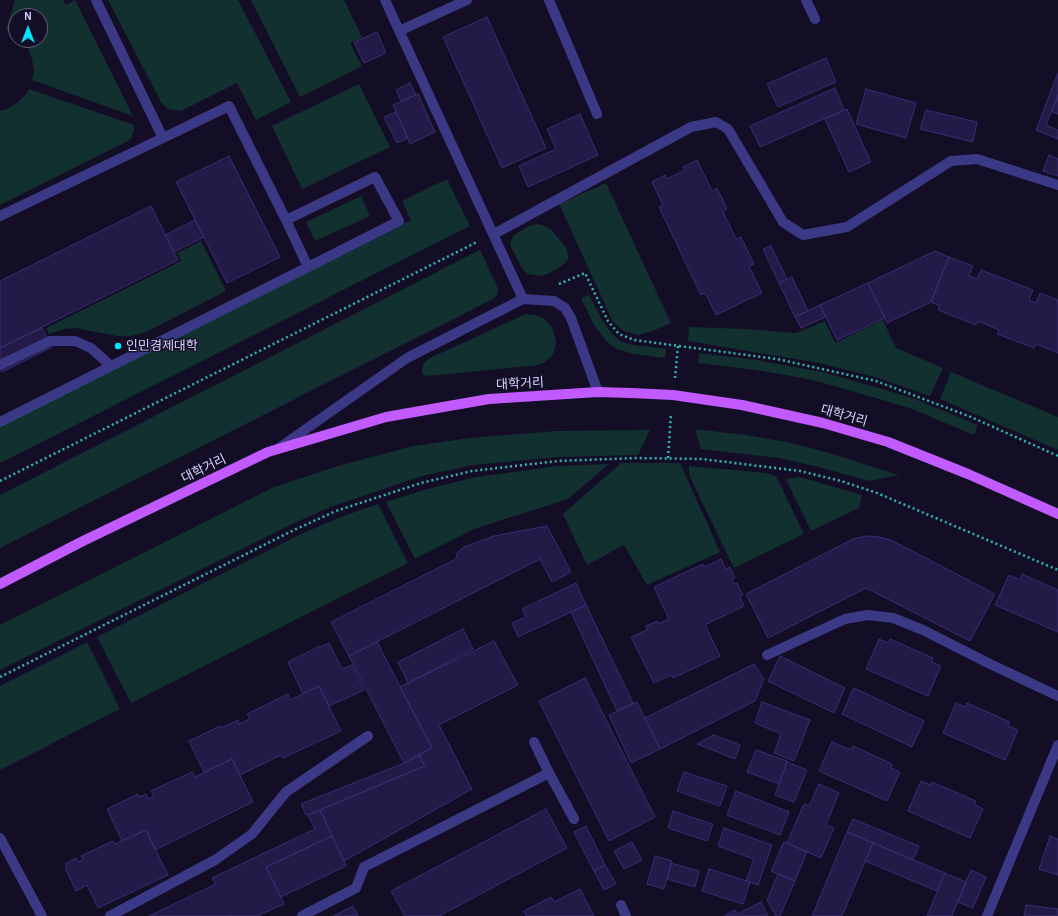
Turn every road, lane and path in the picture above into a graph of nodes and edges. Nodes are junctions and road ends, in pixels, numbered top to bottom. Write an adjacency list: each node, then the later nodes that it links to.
1 (96, 0): 9 (street)
2 (385, 0): 7 (street)
3 (467, 0): 7 (street)
4 (549, 0): 8 (street)
5 (806, 0): 6 (street)
6 (815, 20)
7 (399, 31): 13 (street)
8 (597, 114)
9 (162, 138): 11 (street); 12 (street)
10 (1058, 185): 13 (street)
11 (0, 216)
12 (286, 220): 14 (street); 14 (street)
13 (494, 234): 16 (street); 23 (path)
14 (308, 267): 18 (street)
15 (558, 285): 22 (path)
16 (524, 299): 19 (street); 21 (street)
17 (0, 365): 18 (street)
18 (111, 366): 20 (street)
19 (598, 392): 21 (main road, 대학거리); 24 (main road, 대학거리)
20 (0, 422)
21 (275, 450): 26 (main road, 대학거리)
22 (1058, 456)
23 (0, 481)
24 (1058, 514)
25 (1058, 570): 28 (path)
26 (0, 584)
27 (767, 655): 29 (street)
28 (0, 678)
29 (1058, 696)
30 (368, 736): 38 (street)
31 (534, 742): 33 (street)
32 (1058, 745): 41 (street)
33 (549, 773): 34 (street); 39 (street)
34 (574, 819)
35 (0, 838): 37 (street)
36 (621, 905): 40 (street)
37 (42, 916)
38 (110, 916)
39 (302, 916)
40 (626, 916)
41 (987, 916)

